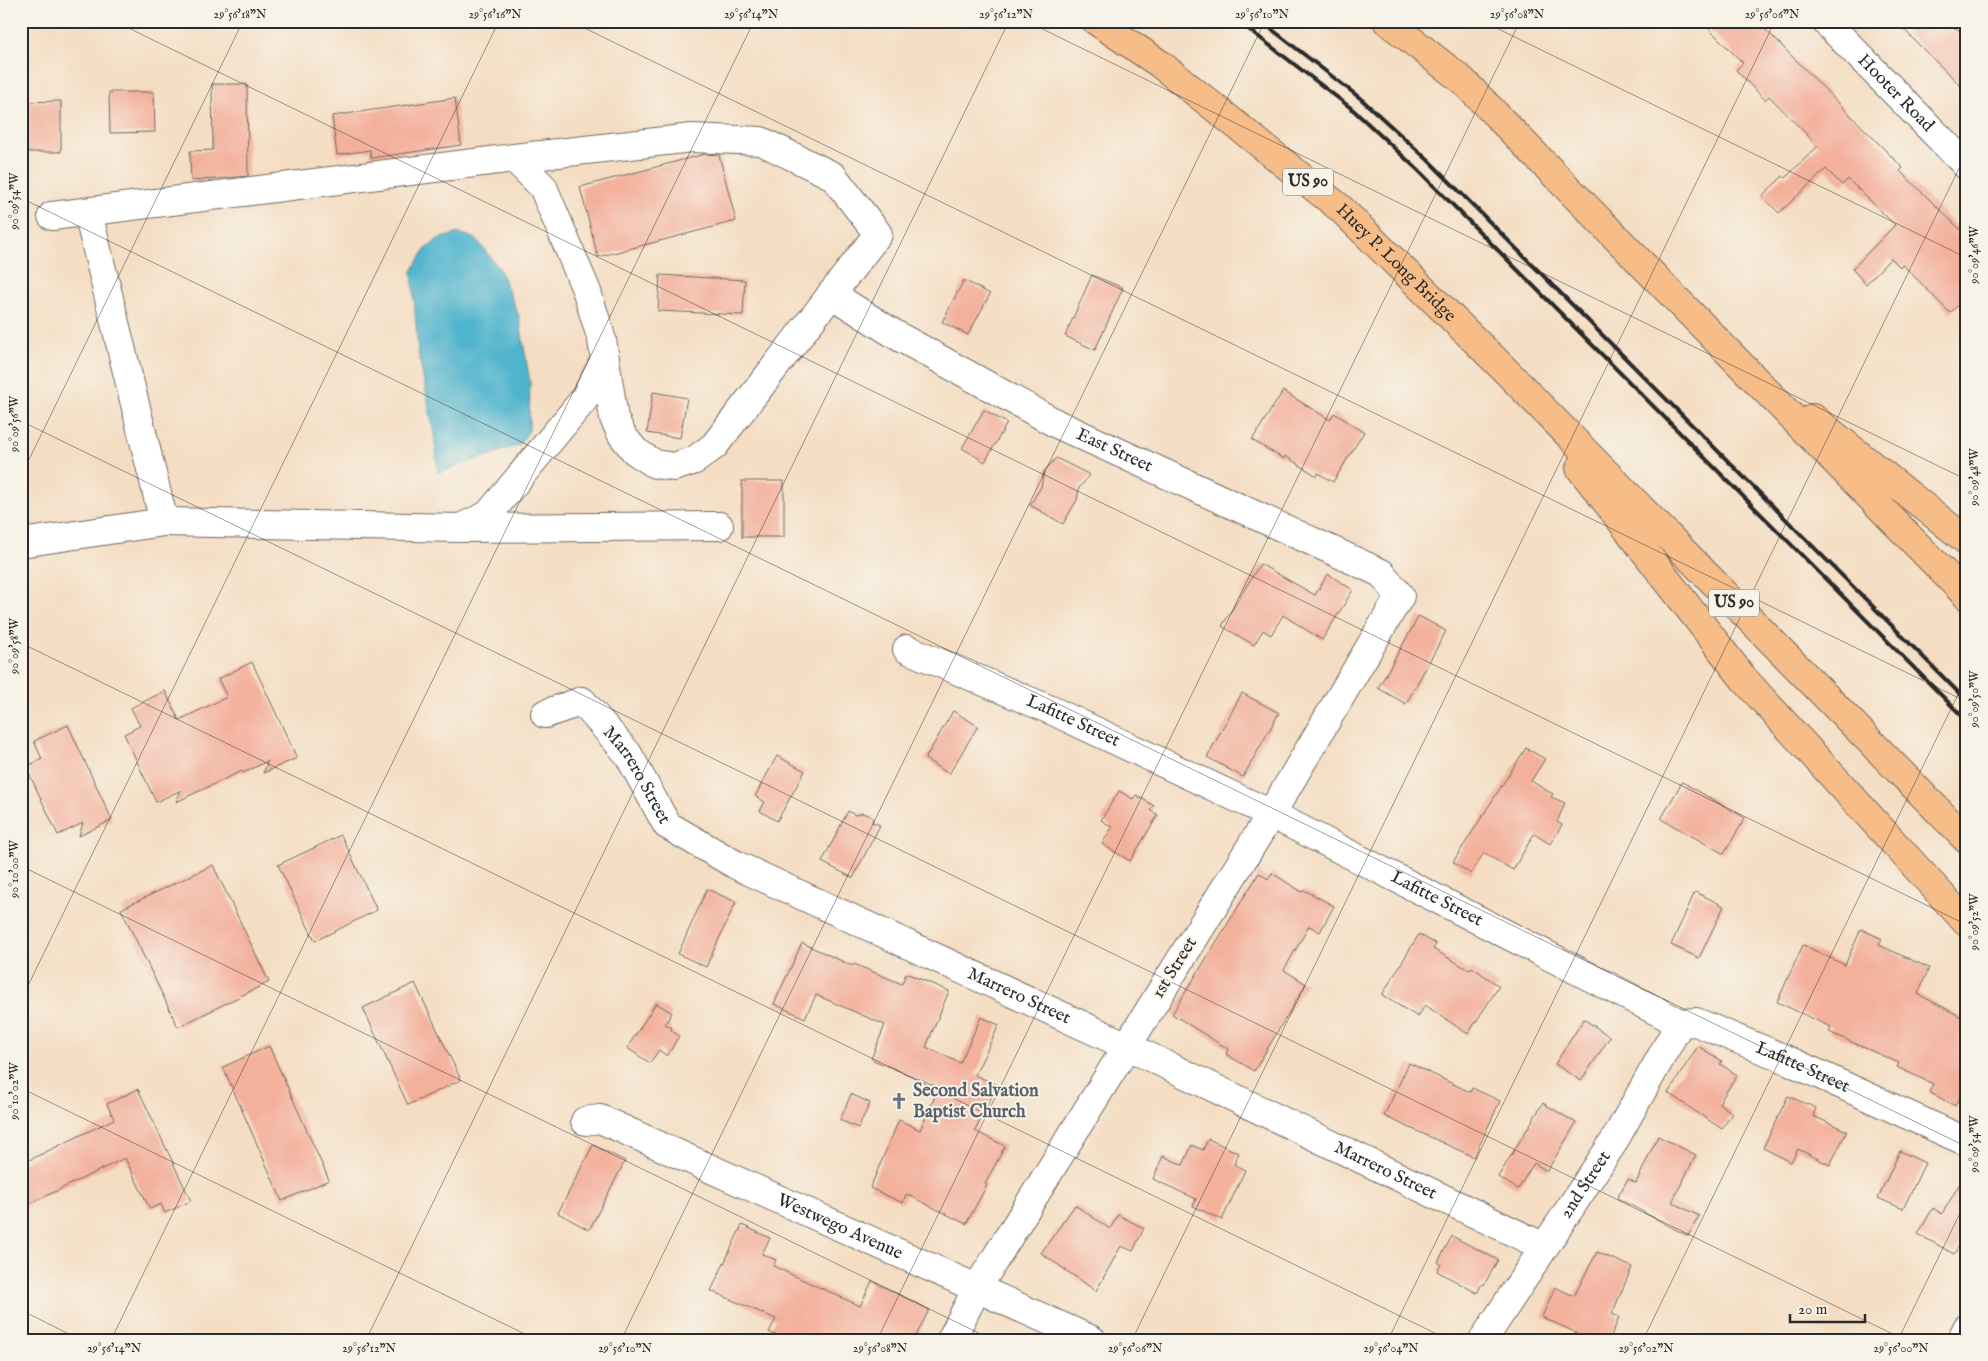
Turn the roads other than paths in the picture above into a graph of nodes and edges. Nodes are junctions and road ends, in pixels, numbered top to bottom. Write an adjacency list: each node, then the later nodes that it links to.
1 (1096, 21): 11 (highway, Huey P. Long Bridge / US 90)
2 (1388, 21): 9 (highway)
3 (1825, 21): 5 (street, Hooter Road)
4 (514, 158): 6 (street); 8 (street); 10 (street)
5 (1967, 166)
6 (88, 213): 7 (street); 12 (street)
7 (52, 216)
8 (831, 294): 10 (street); 17 (street, East Street)
9 (1722, 346): 15 (highway); 18 (highway)
10 (605, 359): 14 (street)
11 (1500, 366): 22 (highway, US 90); 23 (highway)
12 (164, 522): 14 (street); 16 (street)
13 (719, 526): 14 (street)
14 (460, 528)
15 (1967, 541)
16 (21, 543)
17 (1400, 596): 21 (street, 1st Street)
18 (1967, 596)
19 (907, 649): 21 (street, Lafitte Street)
20 (545, 714): 25 (street, Marrero Street)
21 (1271, 814): 24 (street, Lafitte Street); 25 (street, 1st Street)
22 (1967, 840)
23 (1967, 923)
24 (1680, 1023): 27 (street, Lafitte Street); 28 (street, 2nd Street)
25 (1127, 1046): 28 (street, Marrero Street); 29 (street, 1st Street)
26 (585, 1121): 29 (street, Westwego Avenue)
27 (1967, 1142)
28 (1544, 1247): 33 (street, 2nd Street)
29 (977, 1288): 31 (street, 1st Street); 32 (street, Westwego Avenue)
30 (1967, 1328): 34 (street)
31 (951, 1340)
32 (1092, 1340)
33 (1483, 1340)
34 (1961, 1340)

